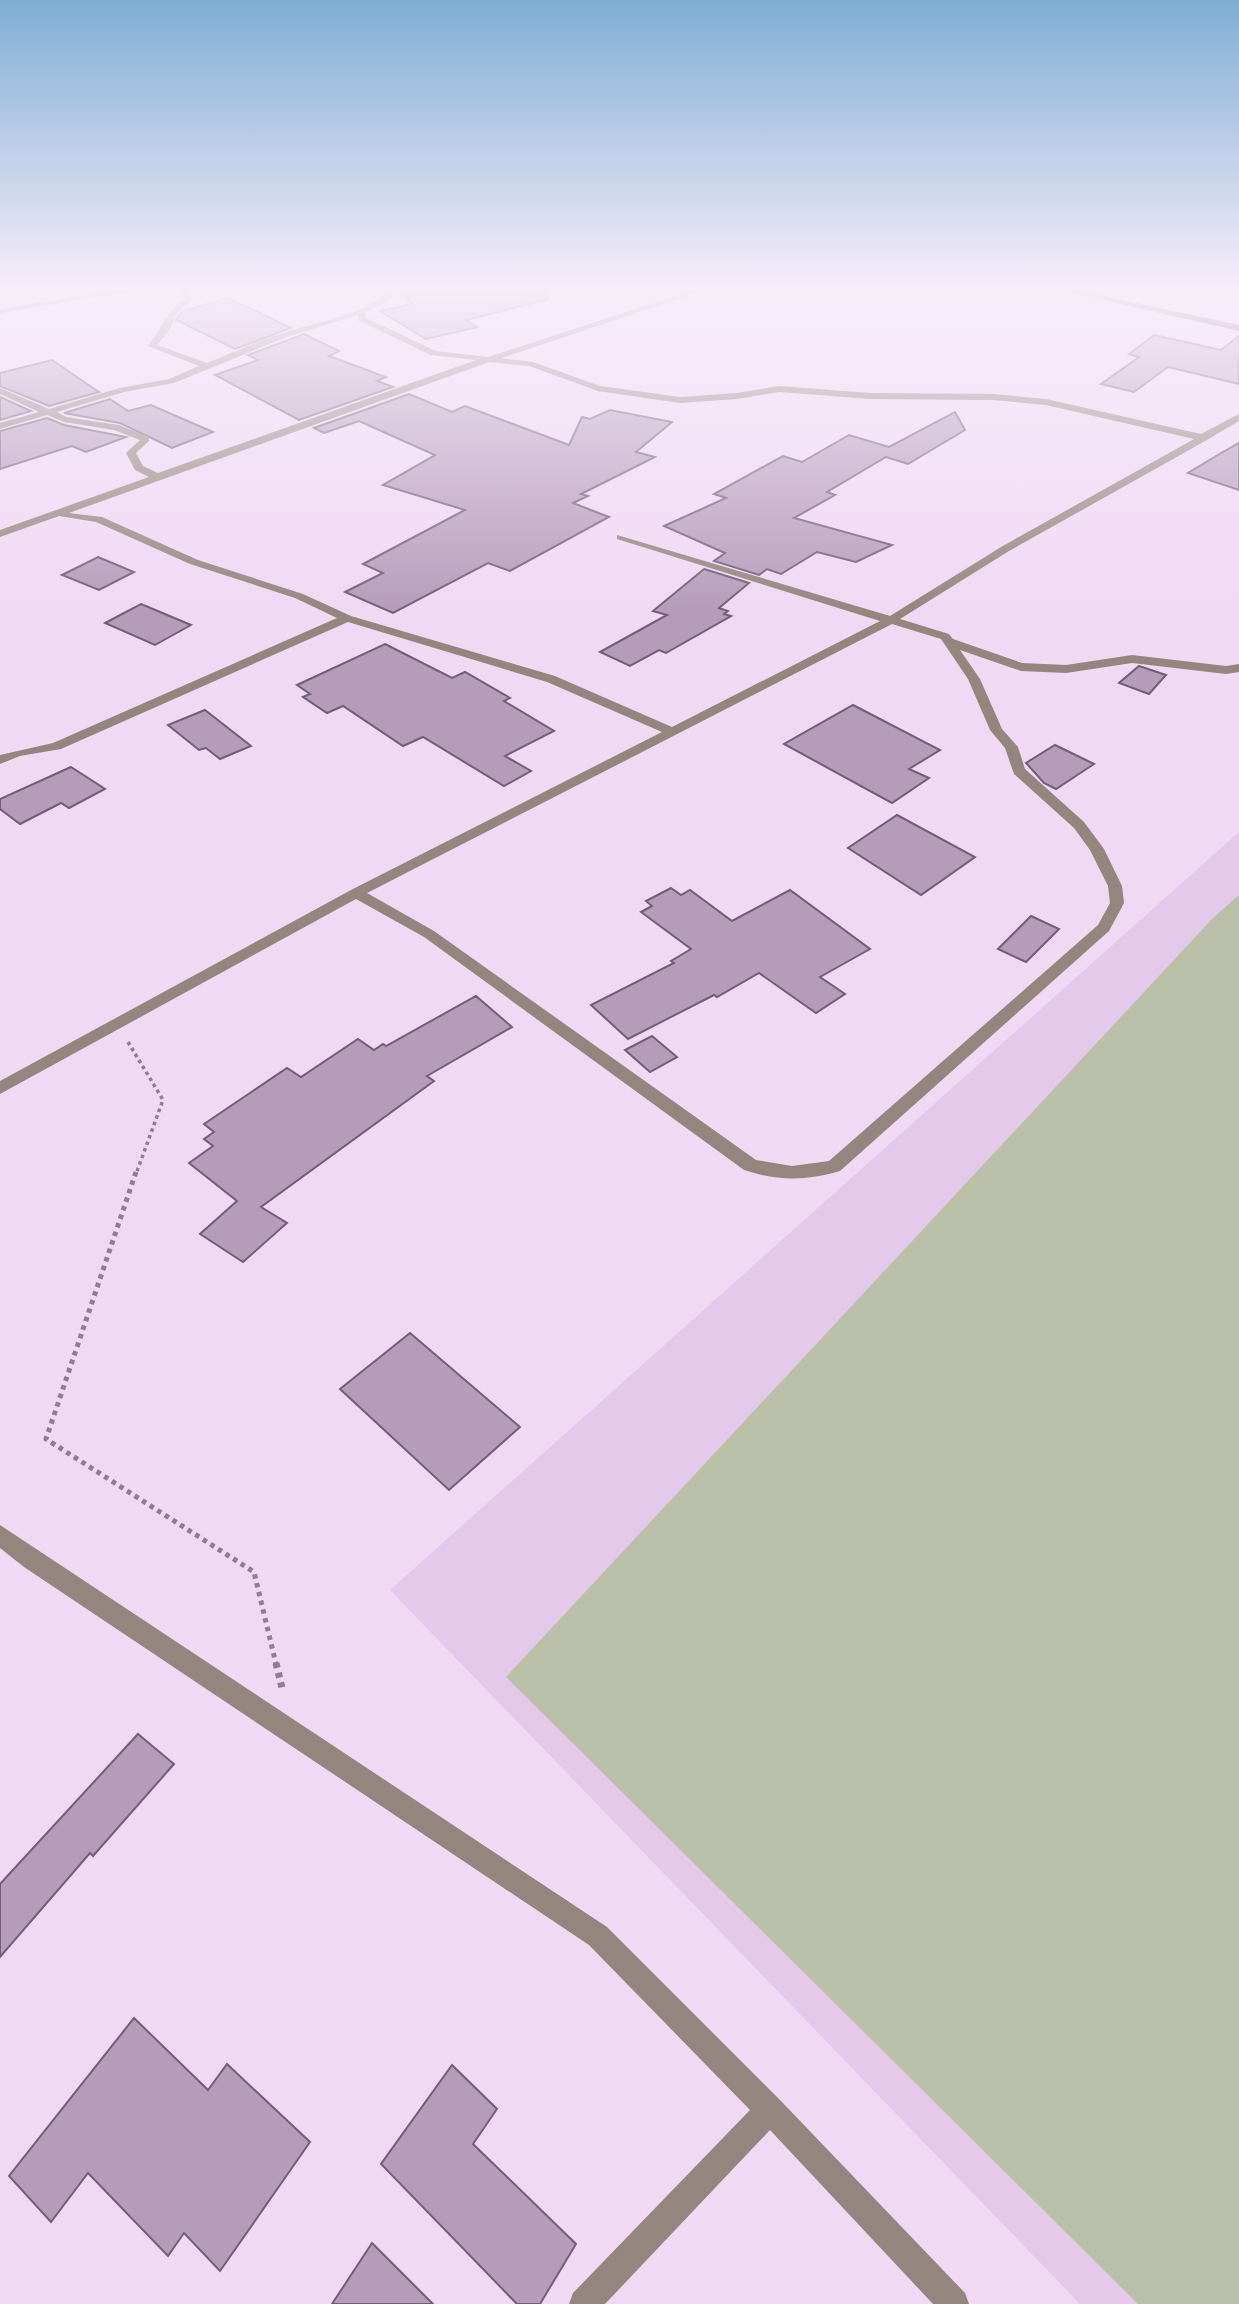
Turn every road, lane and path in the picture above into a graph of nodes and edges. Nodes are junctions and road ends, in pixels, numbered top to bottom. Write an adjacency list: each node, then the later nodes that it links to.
1 (14, 398): 7 (street)
2 (96, 398): 7 (street)
3 (383, 398): 11 (street)
4 (663, 398): 5 (street)
5 (715, 398)
6 (998, 398): 10 (street)
7 (47, 411): 9 (street); 11 (street)
8 (1239, 417): 10 (street)
9 (0, 426)
10 (1204, 438): 17 (street)
11 (157, 477): 12 (street)
12 (57, 514): 13 (street); 14 (street); 16 (street)
13 (0, 520)
14 (0, 534)
15 (621, 537): 17 (street)
16 (347, 618): 20 (street); 21 (street)
17 (893, 620): 18 (street); 20 (street)
18 (946, 641): 19 (street); 22 (street)
19 (1239, 668)
20 (671, 732): 22 (street)
21 (0, 760)
22 (356, 893): 23 (street)
23 (117, 1024): 24 (street); 26 (path)
24 (0, 1088)
25 (0, 1535): 26 (street)
26 (292, 1733): 27 (street)
27 (770, 2110): 28 (street); 29 (street)
28 (584, 2304)
29 (954, 2304)

